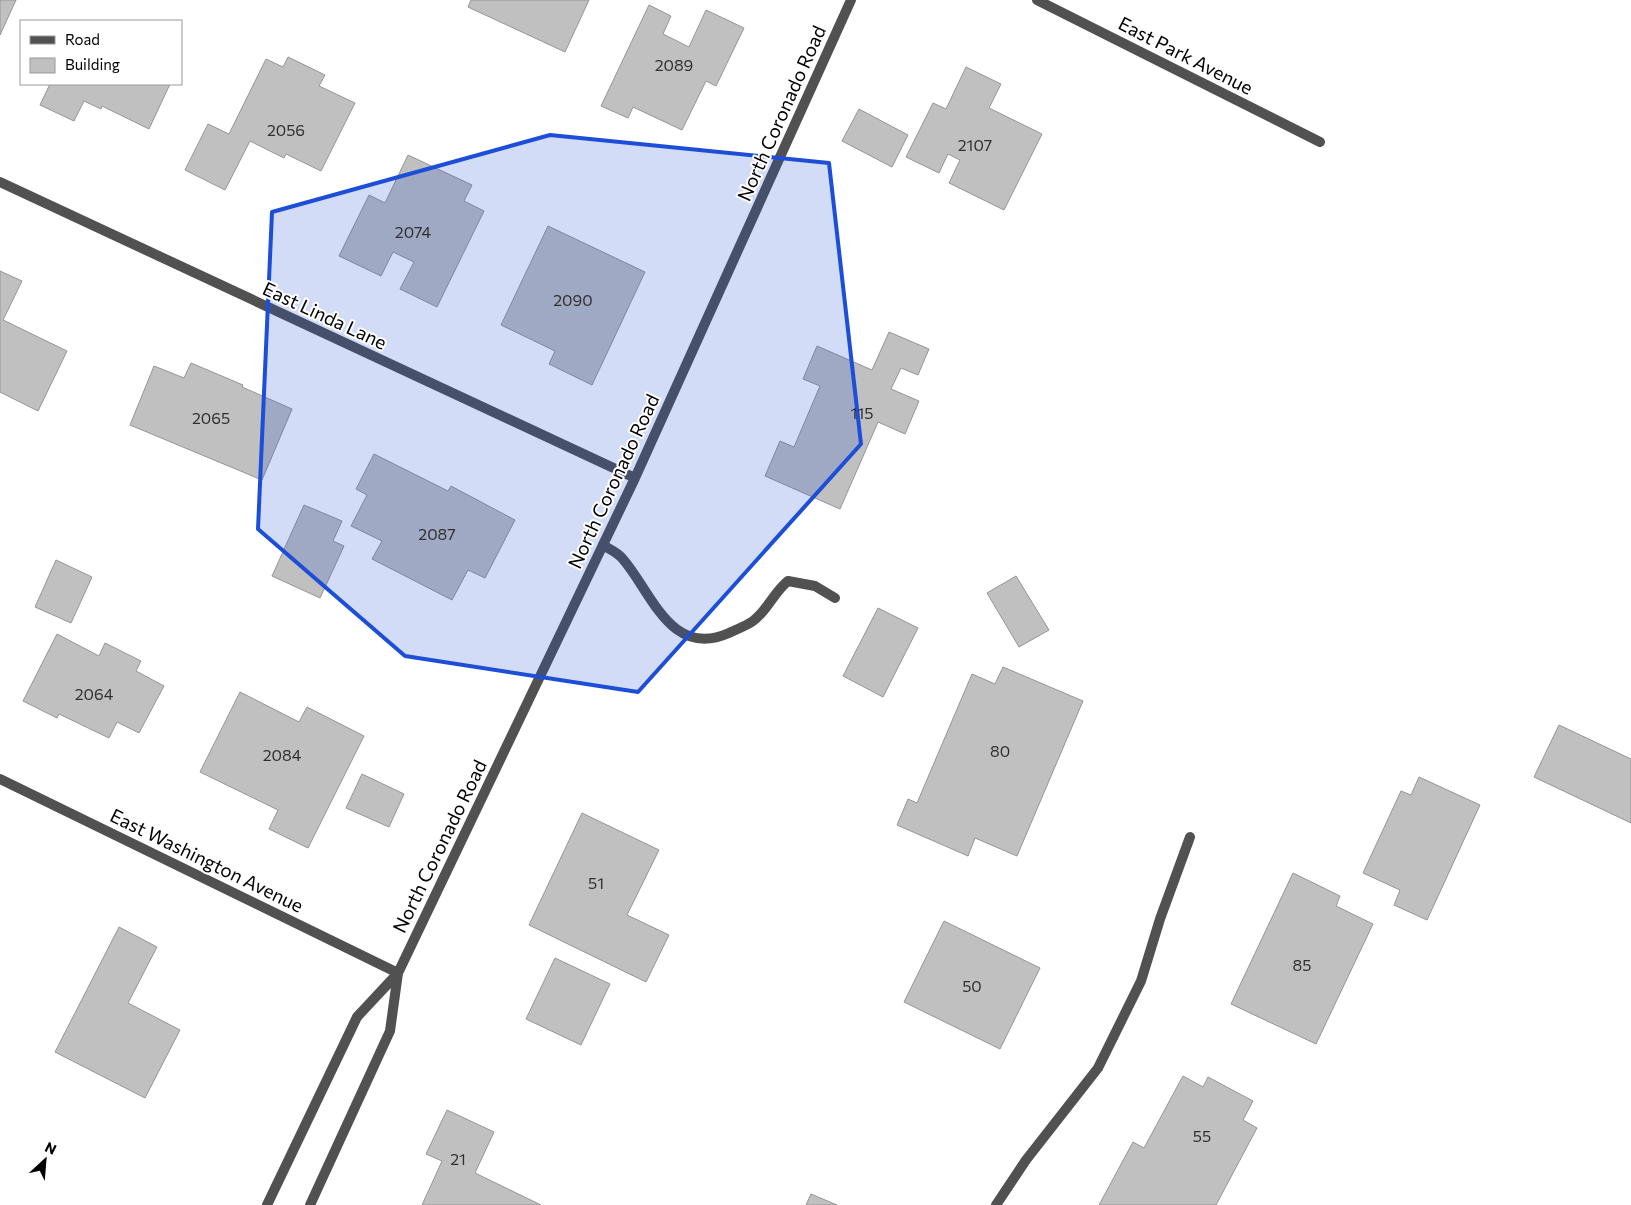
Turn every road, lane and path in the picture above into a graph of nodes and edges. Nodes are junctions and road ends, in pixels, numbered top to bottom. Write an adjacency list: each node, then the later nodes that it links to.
1 (851, 0): 5 (street, North Coronado Road)
2 (1036, 0): 3 (street, East Park Avenue)
3 (1320, 142)
4 (0, 182): 5 (street, East Linda Lane)
5 (635, 478): 6 (street, North Coronado Road)
6 (603, 545): 7 (street); 10 (street, North Coronado Road)
7 (835, 598)
8 (0, 779): 10 (street, East Washington Avenue)
9 (1190, 837): 13 (street)
10 (398, 972): 11 (street, North Coronado Road); 12 (street, North Coronado Road)
11 (267, 1205)
12 (310, 1205)
13 (996, 1205)

